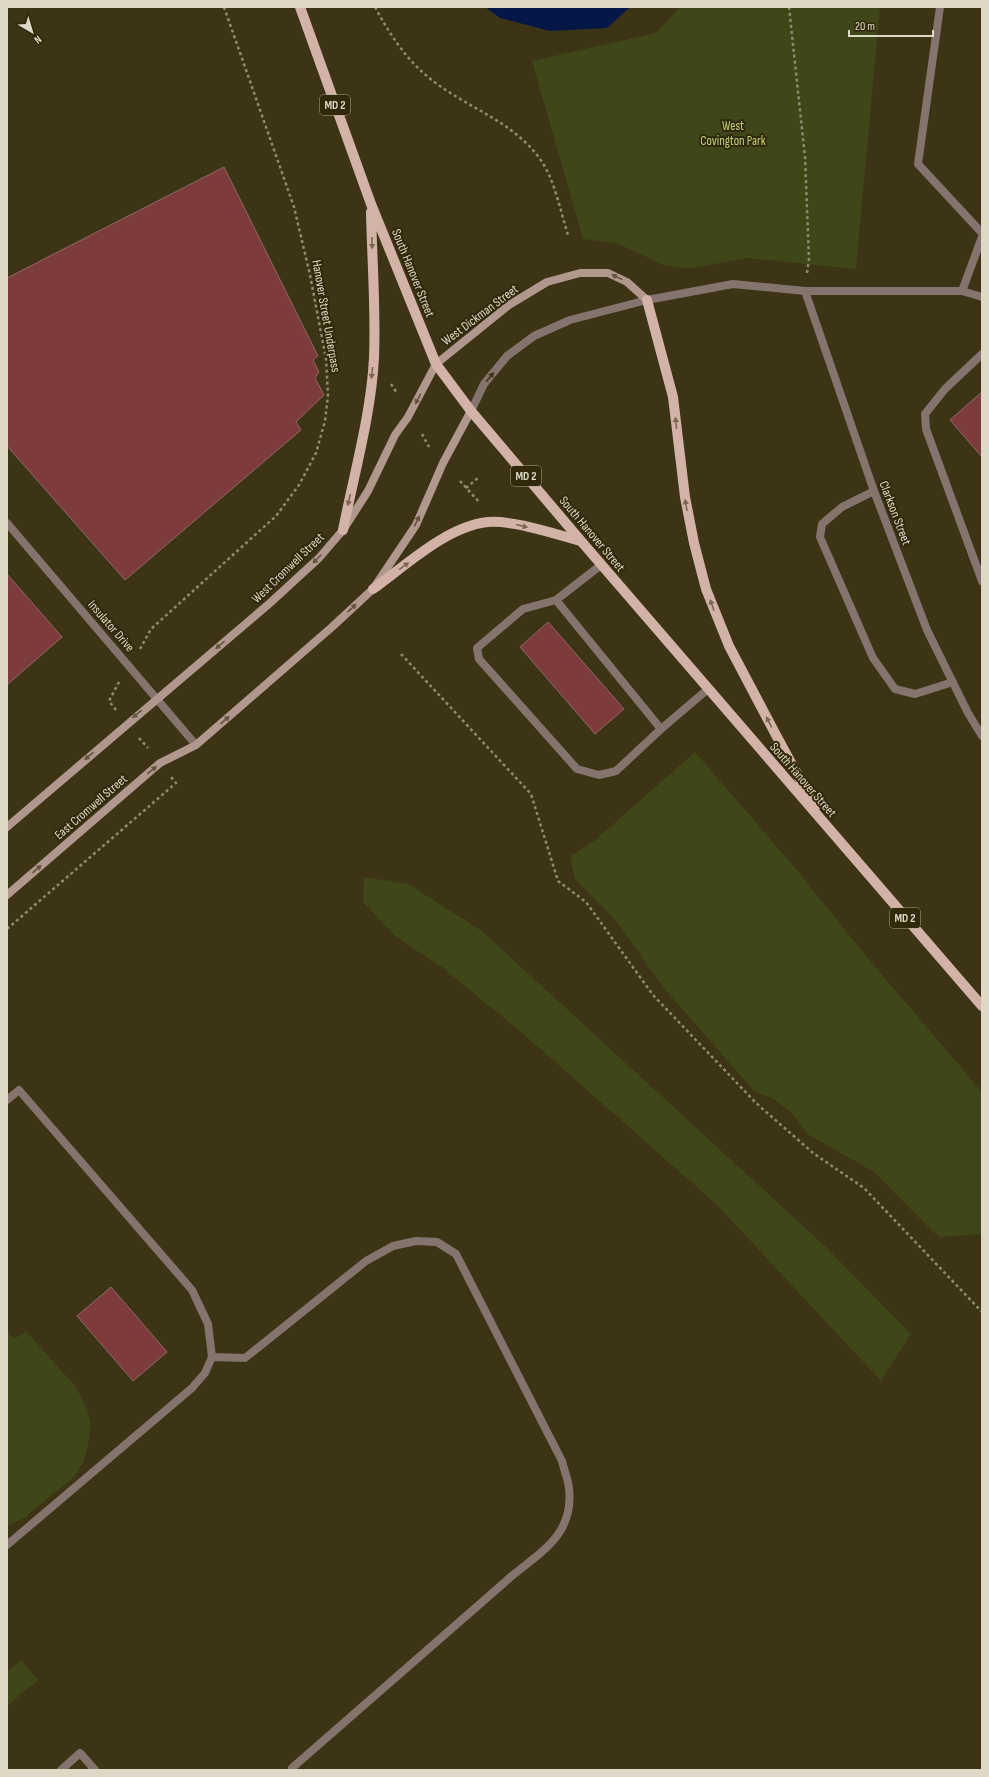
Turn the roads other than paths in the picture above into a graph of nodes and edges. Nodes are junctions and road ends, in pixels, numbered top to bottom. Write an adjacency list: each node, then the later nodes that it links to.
1 (300, 7): 3 (main road, South Hanover Street / MD 2)
2 (940, 7): 4 (street)
3 (371, 204): 11 (main road, South Hanover Street / MD 2); 15 (main road, one-way to 15)
4 (982, 233)
5 (982, 237): 7 (street)
6 (805, 291): 7 (street); 9 (street); 13 (street, Clarkson Street)
7 (962, 291): 8 (street)
8 (982, 297)
9 (648, 300): 11 (street, West Dickman Street, one-way to 11); 12 (street, one-way to 9); 28 (main road, one-way to 9)
10 (982, 354): 18 (street)
11 (436, 364): 12 (main road, South Hanover Street / MD 2); 15 (street, West Cromwell Street, one-way to 15)
12 (471, 411): 16 (main road, South Hanover Street / MD 2); 19 (street, one-way to 12)
13 (874, 491): 21 (street, Clarkson Street); 21 (street)
14 (7, 523): 23 (street, Insulator Drive)
15 (343, 530): 23 (street, West Cromwell Street, one-way to 23)
16 (581, 541): 17 (main road, South Hanover Street / MD 2); 19 (main road, one-way to 16)
17 (601, 565): 20 (street); 22 (main road, South Hanover Street / MD 2)
18 (982, 581)
19 (373, 589): 26 (street, one-way to 19)
20 (556, 600): 24 (street); 24 (street)
21 (953, 682): 25 (street, Clarkson Street)
22 (708, 689): 24 (street); 28 (main road, South Hanover Street / MD 2)
23 (157, 698): 26 (street, Insulator Drive); 27 (street, one-way to 27)
24 (661, 729)
25 (982, 736)
26 (196, 745): 29 (street, East Cromwell Street, one-way to 26)
27 (7, 826)
28 (828, 829): 30 (main road, South Hanover Street / MD 2)
29 (7, 895)
30 (982, 1006)
31 (7, 1100): 32 (street)
32 (212, 1357): 33 (street); 34 (street)
33 (7, 1545)
34 (292, 1769)
35 (61, 1770): 36 (street)
36 (94, 1770)

